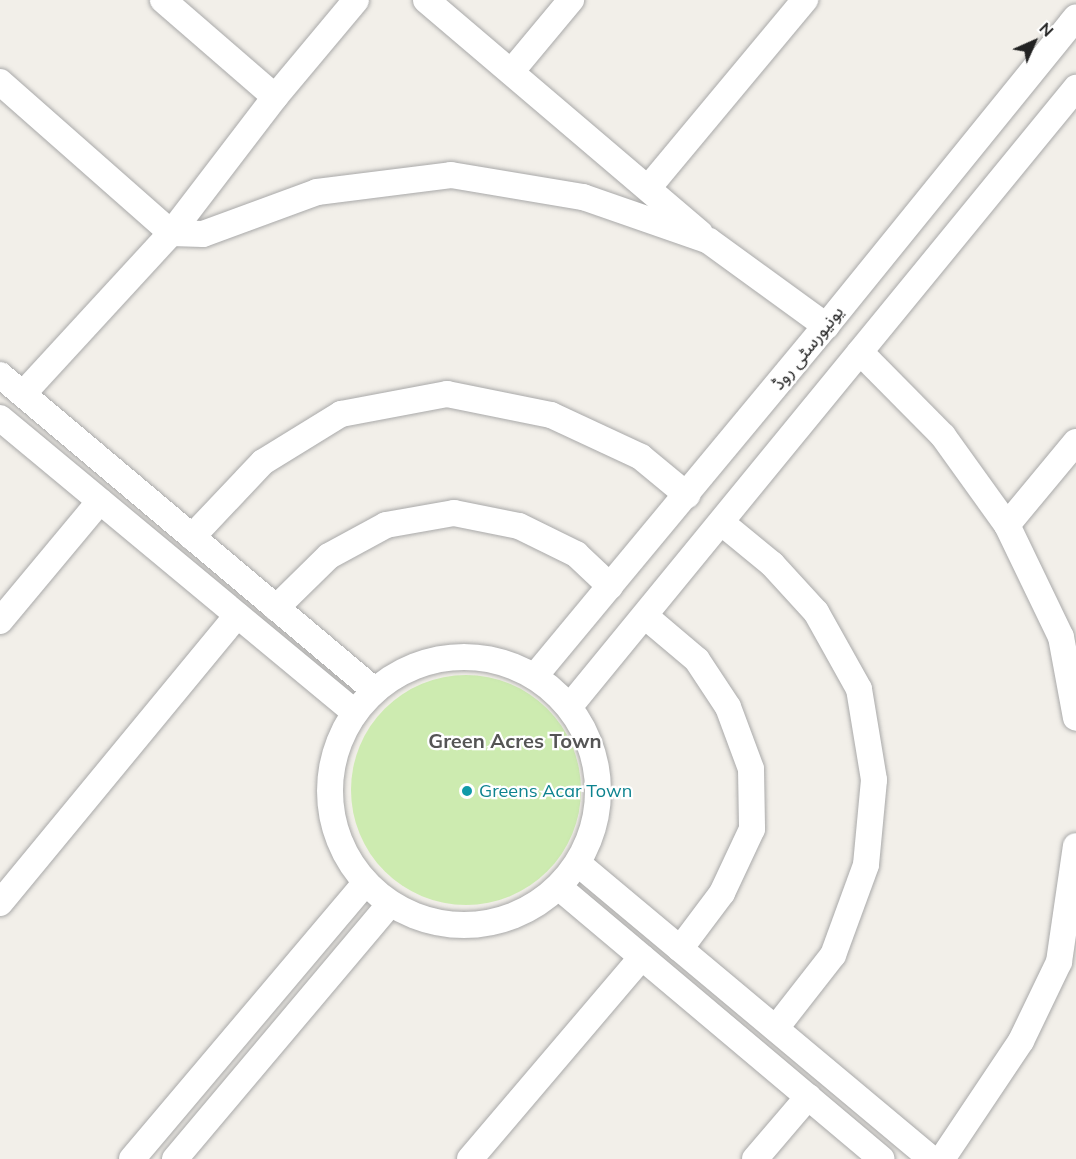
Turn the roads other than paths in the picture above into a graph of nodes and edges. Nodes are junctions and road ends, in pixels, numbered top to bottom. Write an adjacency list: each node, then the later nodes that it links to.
1 (163, 0): 10 (street)
2 (356, 0): 10 (street)
3 (426, 0): 7 (street)
4 (571, 0): 7 (street)
5 (805, 0): 11 (street)
6 (1076, 17): 14 (street, یونیورسٹی روڈ)
7 (511, 72): 11 (street)
8 (0, 82): 12 (street)
9 (1076, 88): 15 (street)
10 (275, 97): 12 (street)
11 (650, 187): 13 (street)
12 (171, 233): 13 (street); 17 (street)
13 (709, 241): 14 (street)
14 (826, 326): 20 (street, یونیورسٹی روڈ)
15 (860, 352): 22 (street); 23 (street)
16 (0, 375): 17 (street)
17 (23, 394): 24 (street)
18 (0, 418): 21 (street)
19 (1076, 442): 23 (street)
20 (687, 495): 24 (street); 25 (street, یونیورسٹی روڈ)
21 (100, 501): 27 (street); 29 (street)
22 (722, 523): 28 (street); 45 (street)
23 (1007, 525): 34 (street)
24 (192, 537): 26 (street)
25 (609, 586): 26 (street); 30 (street, یونیورسٹی روڈ)
26 (276, 608): 31 (street)
27 (237, 615): 33 (street); 39 (street)
28 (645, 616): 32 (street); 42 (street)
29 (0, 621)
30 (535, 676): 31 (street); 32 (street)
31 (374, 690): 33 (street)
32 (570, 706): 36 (street)
33 (354, 712): 37 (street)
34 (1076, 718)
35 (1076, 846): 41 (street)
36 (582, 866): 38 (street); 42 (street)
37 (365, 883): 40 (street); 47 (street)
38 (561, 889): 40 (street); 43 (street)
39 (0, 903)
40 (390, 904): 48 (street)
41 (1069, 925): 44 (street)
42 (680, 949): 45 (street)
43 (642, 957): 46 (street); 49 (street)
44 (1067, 969): 53 (street)
45 (776, 1028): 52 (street)
46 (808, 1097): 50 (street); 51 (street)
47 (132, 1159)
48 (175, 1159)
49 (470, 1159)
50 (755, 1159)
51 (882, 1159)
52 (932, 1159)
53 (942, 1159)

